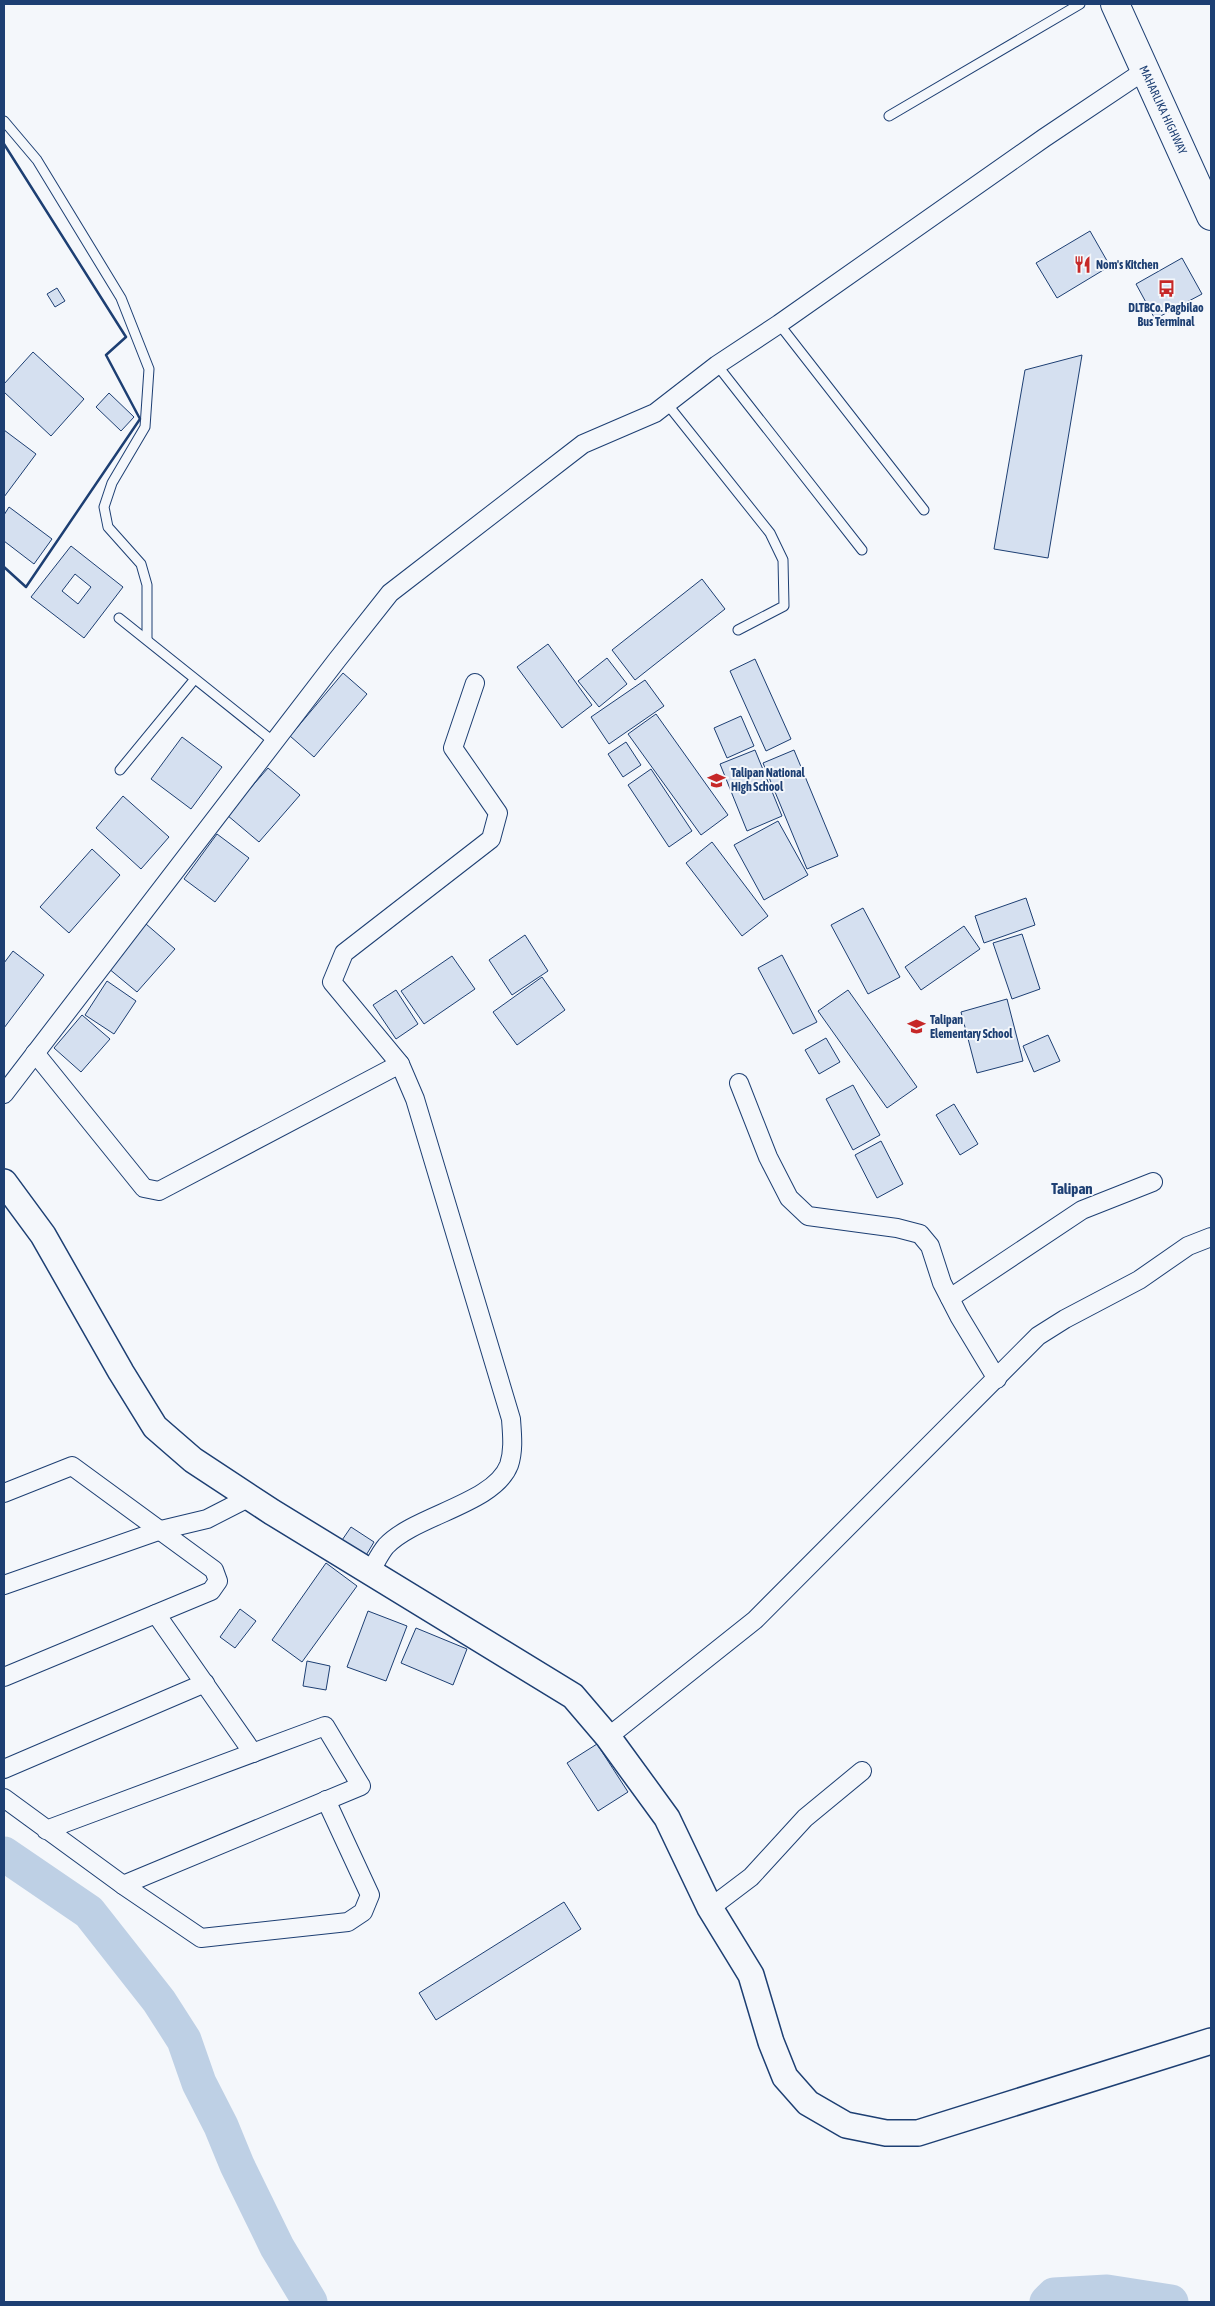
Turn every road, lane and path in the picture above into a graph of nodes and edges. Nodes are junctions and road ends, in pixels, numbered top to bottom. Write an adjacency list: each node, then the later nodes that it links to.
1 (1080, 4): 4 (lane)
2 (1115, 4): 3 (highway, MAHARLIKA HIGHWAY)
3 (1144, 71): 6 (highway, MAHARLIKA HIGHWAY); 7 (street)
4 (889, 116)
5 (4, 121): 14 (lane)
6 (1211, 216)
7 (779, 324): 8 (street); 10 (lane)
8 (717, 365): 9 (street); 11 (lane)
9 (668, 404): 13 (lane); 17 (street)
10 (924, 510)
11 (862, 550)
12 (119, 618): 14 (lane)
13 (738, 630)
14 (146, 639): 15 (lane)
15 (194, 680): 17 (lane); 18 (lane)
16 (476, 683): 20 (street)
17 (274, 742): 19 (street)
18 (120, 770)
19 (34, 1053): 20 (street); 22 (street)
20 (400, 1064): 31 (street)
21 (739, 1083): 26 (street)
22 (4, 1094)
23 (4, 1182): 29 (street)
24 (1153, 1182): 26 (street)
25 (1211, 1238): 27 (street)
26 (950, 1298): 27 (street)
27 (997, 1378): 36 (street)
28 (4, 1493): 30 (street)
29 (250, 1497): 30 (street); 31 (street)
30 (161, 1530): 32 (street); 33 (street)
31 (370, 1572): 36 (street)
32 (4, 1585)
33 (156, 1614): 34 (street); 35 (street)
34 (4, 1677)
35 (205, 1684): 37 (street); 38 (street)
36 (608, 1737): 44 (street)
37 (253, 1753): 41 (street); 42 (street)
38 (4, 1769)
39 (862, 1771): 44 (street)
40 (4, 1798): 42 (street)
41 (326, 1800): 43 (street); 43 (street)
42 (46, 1830): 43 (street)
43 (123, 1885)
44 (710, 1908): 45 (street)
45 (1211, 2041)

